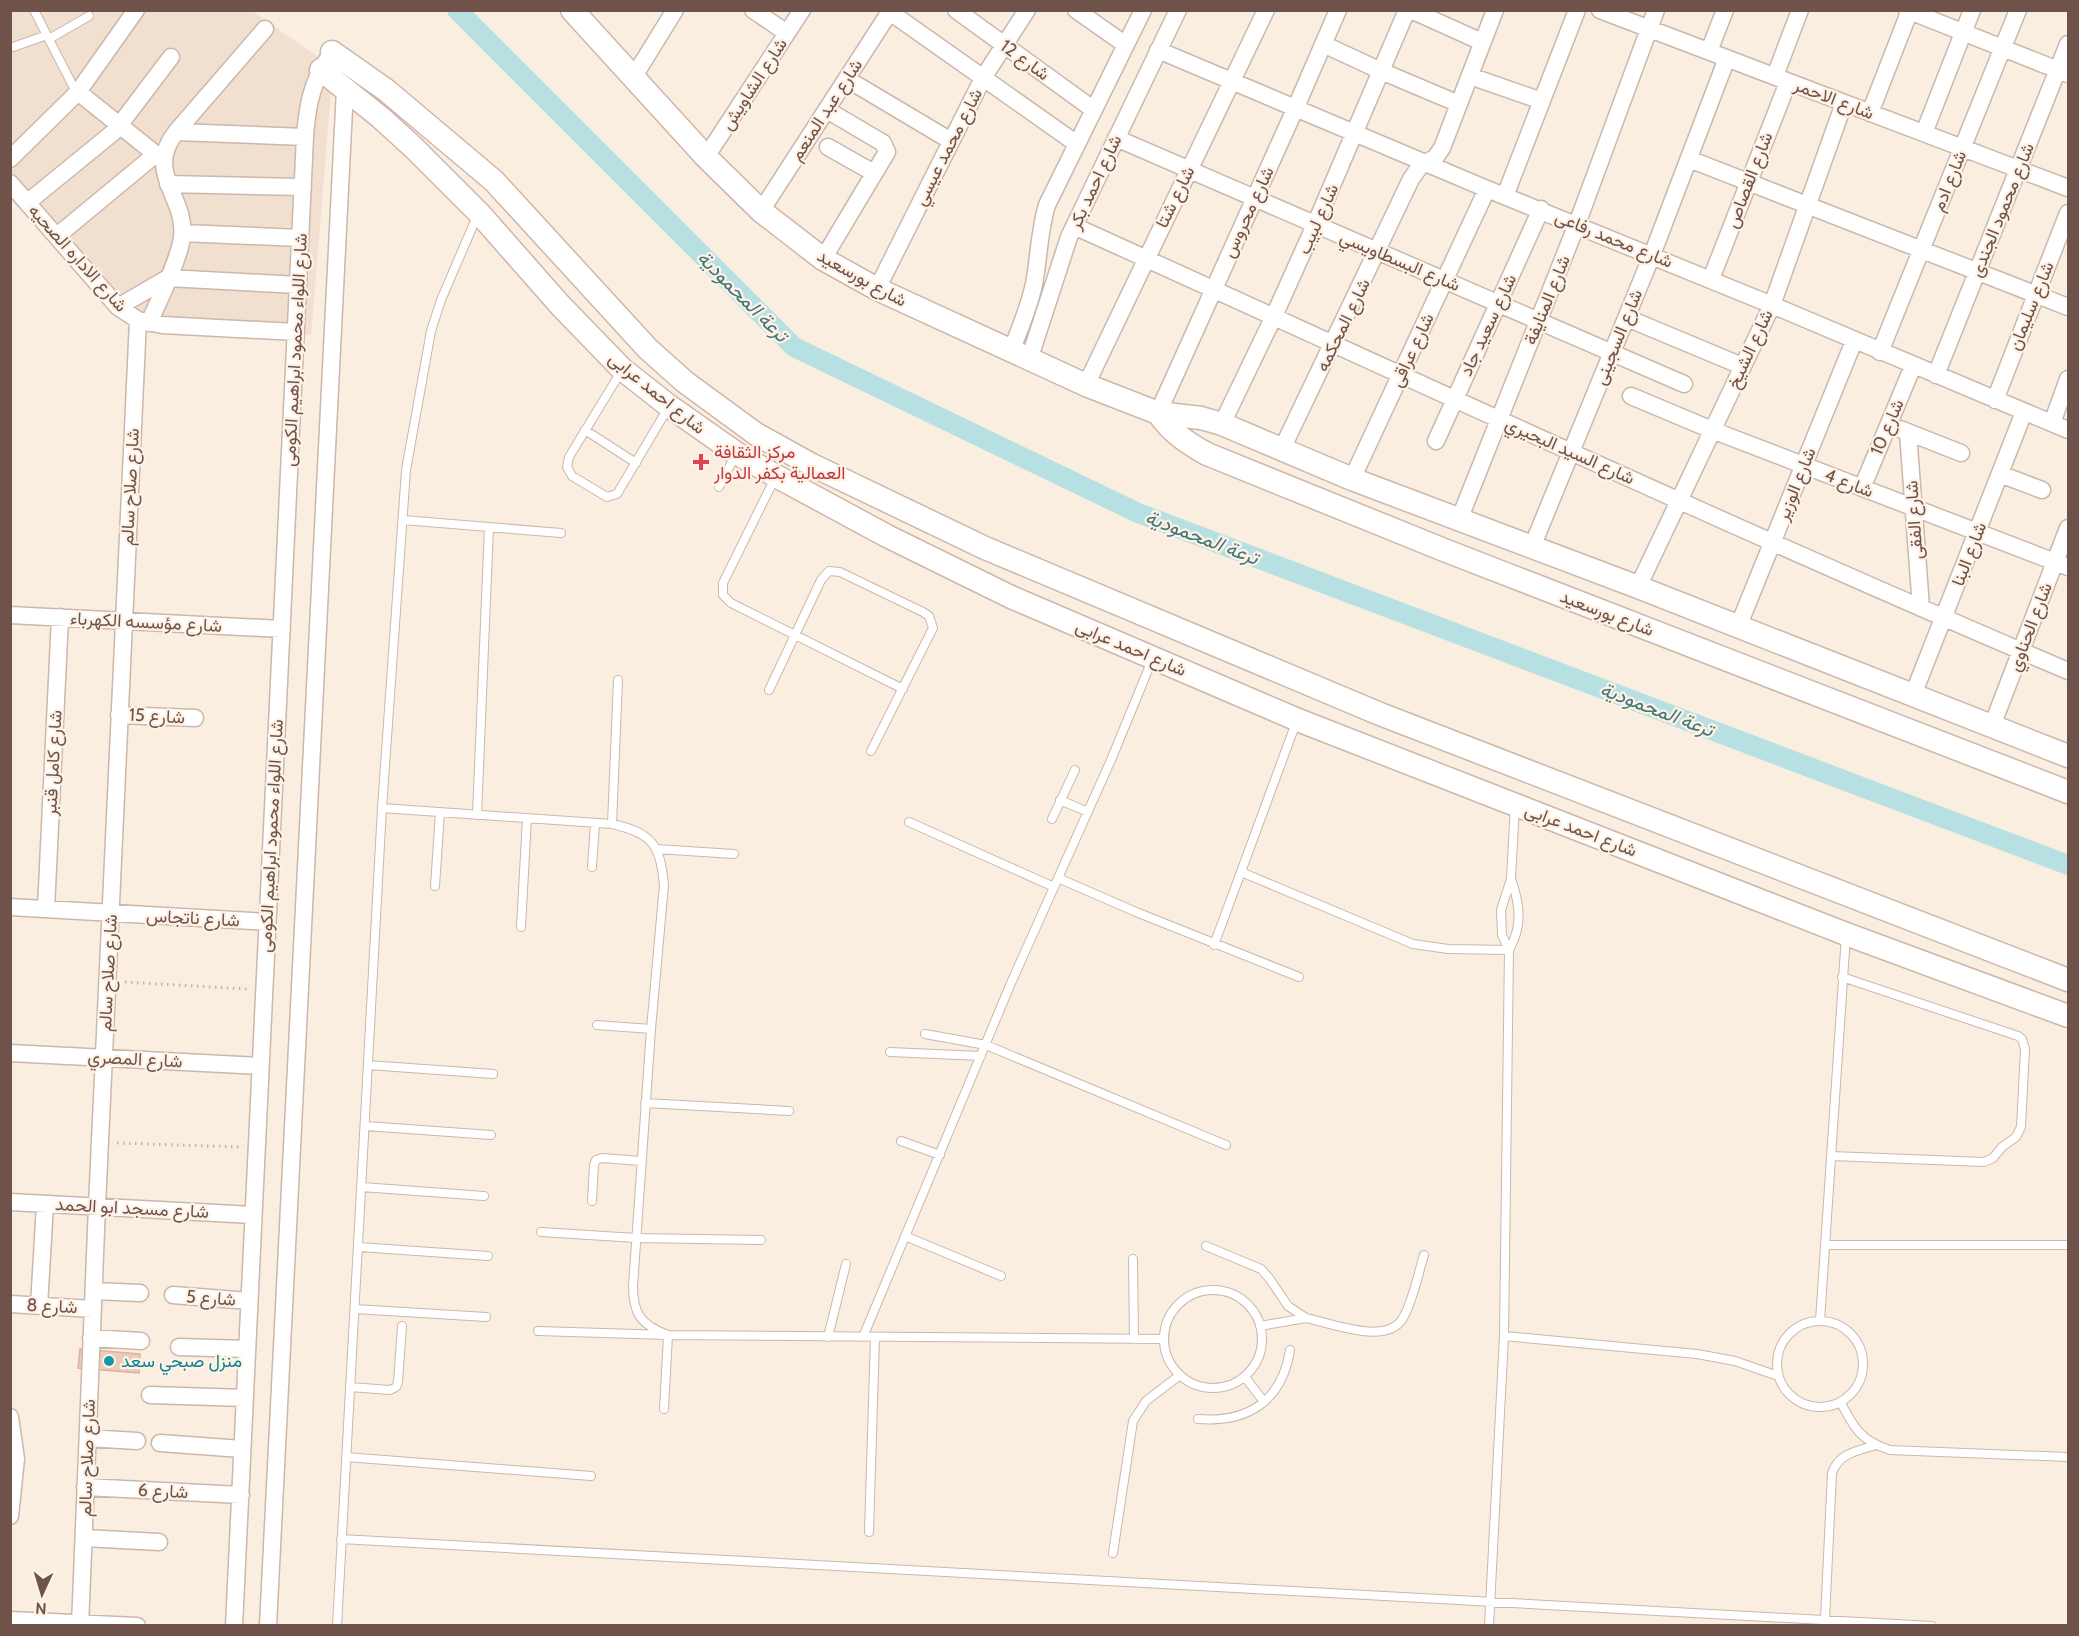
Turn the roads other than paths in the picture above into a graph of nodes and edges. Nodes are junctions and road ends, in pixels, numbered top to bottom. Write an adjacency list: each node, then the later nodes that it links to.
1 (34, 10): 30 (lane)
2 (136, 10): 52 (street)
3 (572, 10): 46 (main road, شارع بورسعيد)
4 (675, 10): 46 (street)
5 (753, 10): 28 (street)
6 (801, 10): 28 (street, شارع الشاويش)
7 (1028, 10): 34 (street, شارع محمد عيسي)
8 (1076, 10): 35 (street)
9 (1143, 10): 35 (street, شارع احمد بكر)
10 (1178, 10): 38 (street, شارع احمد بكر)
11 (1266, 10): 50 (street, شارع شتا)
12 (1338, 10): 32 (street, شارع محروس)
13 (1409, 10): 31 (street); 43 (street, شارع لبيب)
14 (1495, 10): 31 (street, شارع المحكمه)
15 (1577, 10): 53 (street)
16 (1656, 10): 27 (street, شارع المنايفة)
17 (1725, 10): 39 (street)
18 (1800, 10): 49 (street, شارع القصاص)
19 (1972, 10): 29 (street)
20 (2018, 10): 37 (street, شارع ادم)
21 (889, 11): 47 (street); 48 (street, شارع عبد المنعم)
22 (958, 11): 34 (street, شارع 12)
23 (1601, 11): 27 (street, شارع الاحمر)
24 (1909, 11): 29 (street); 59 (street)
25 (89, 16): 30 (lane)
26 (265, 29): 62 (street)
27 (1649, 29): 39 (street, شارع الاحمر); 94 (street, شارع المنايفة)
28 (787, 33): 73 (street, شارع الشاويش)
29 (1963, 33): 37 (street); 63 (street)
30 (48, 37): 36 (lane); 52 (lane)
31 (1482, 42): 45 (street, شارع المحكمه)
32 (1323, 44): 43 (street); 56 (street, شارع محروس)
33 (2068, 44): 44 (street, شارع محمود الجندى)
34 (1004, 45): 47 (street, شارع محمد عيسي); 58 (street, شارع 12)
35 (1126, 45): 58 (street, شارع احمد بكر)
36 (13, 48)
37 (2003, 48): 44 (street); 71 (street, شارع ادم)
38 (1158, 50): 50 (street, شارع محمد رفاعى); 66 (street, شارع احمد بكر)
39 (1709, 51): 41 (street, شارع الاحمر)
40 (171, 57): 60 (street)
41 (1727, 58): 49 (street, شارع الاحمر); 75 (street, شارع السجينى)
42 (326, 61): 51 (main road, شارع احمد عرابى); 61 (main road, شارع احمد عرابى); 65 (street, شارع اللواء محمود ابراهيم الكومى)
43 (1381, 71): 55 (street); 64 (street, شارع لبيب)
44 (2063, 72): 78 (street, شارع محمود الجندى)
45 (1470, 76): 53 (street); 55 (street, شارع المحكمه)
46 (633, 78): 73 (main road, شارع بورسعيد)
47 (983, 78): 67 (street, شارع محمد عيسي); 68 (street)
48 (847, 79): 57 (street, شارع عبد المنعم); 67 (street)
49 (1782, 79): 54 (street, شارع الاحمر); 81 (street, شارع القصاص)
50 (1232, 81): 56 (street, شارع محمد رفاعى); 77 (street, شارع شتا)
51 (345, 89): 69 (main road, شارع احمد عرابى); 331 (street)
52 (78, 93): 60 (street); 74 (street)
53 (1542, 101): 86 (street)
54 (1844, 103): 59 (street, شارع الاحمر); 89 (street, شارع الشيخ)
55 (1459, 104): 76 (street, شارع المحكمه)
56 (1296, 108): 64 (street, شارع محمد رفاعى); 87 (street, شارع محروس)
57 (827, 110): 79 (street); 91 (street, شارع عبد المنعم)
58 (1094, 110): 68 (street, شارع احمد بكر)
59 (1870, 112): 63 (street, شارع الاحمر)
60 (121, 126): 72 (street); 88 (street)
61 (431, 128): 69 (main road); 228 (main road, شارع احمد عرابى)
62 (176, 132): 65 (street); 72 (street)
63 (1924, 133): 71 (street, شارع الاحمر)
64 (1356, 134): 76 (street, شارع محمد رفاعى); 95 (street, شارع لبيب)
65 (305, 137): 83 (street, شارع اللواء محمود ابراهيم الكومى)
66 (1116, 138): 77 (street, شارع البسطاويسي); 97 (street, شارع احمد بكر)
67 (951, 141): 113 (street, شارع محمد عيسي)
68 (1077, 144): 96 (street, شارع احمد بكر)
69 (413, 147): 92 (main road, شارع احمد عرابى)
70 (828, 147): 79 (street)
71 (1963, 148): 78 (street, شارع الاحمر); 101 (street, شارع ادم)
72 (160, 157): 82 (street); 99 (street)
73 (706, 157): 91 (main road, شارع بورسعيد)
74 (10, 159)
75 (1689, 159): 81 (street); 104 (street, شارع السجينى)
76 (1425, 162): 85 (street, شارع محمد رفاعى); 102 (street, شارع المحكمه)
77 (1189, 169): 87 (street, شارع البسطاويسي); 105 (street, شارع شتا)
78 (2018, 169): 84 (street, شارع الاحمر); 108 (street, شارع محمود الجندى)
79 (874, 173): 106 (street)
80 (10, 183): 88 (street, شارع الاداره الصحيه)
81 (1749, 183): 89 (street); 110 (street, شارع القصاص)
82 (168, 184): 83 (street); 98 (street)
83 (303, 188): 100 (street, شارع اللواء محمود ابراهيم الكومى)
84 (2068, 188)
85 (1487, 189): 86 (street, شارع محمد رفاعى); 111 (street, شارع عراقى)
86 (1505, 196): 90 (street, شارع محمد رفاعى)
87 (1255, 198): 95 (street, شارع البسطاويسي); 114 (street, شارع محروس)
88 (28, 202): 99 (street, شارع الاداره الصحيه)
89 (1807, 205): 101 (street); 117 (street, شارع الشيخ)
90 (1541, 209): 94 (street, شارع محمد رفاعى); 116 (street, شارع سعيد جاد)
91 (761, 210): 106 (main road, شارع بورسعيد)
92 (478, 213): 132 (main road, شارع احمد عرابى); 167 (lane)
93 (2068, 213): 115 (street, شارع سليمان)
94 (1577, 224): 104 (street, شارع محمد رفاعى); 122 (street, شارع المنايفة)
95 (1315, 225): 102 (street, شارع البسطاويسي); 120 (street, شارع لبيب)
96 (1041, 230): 97 (street, شارع السيد البحيري); 103 (street, شارع احمد بكر)
97 (1072, 231): 105 (street, شارع السيد البحيري); 107 (street, شارع احمد بكر)
98 (183, 233): 100 (street); 109 (street)
99 (57, 236): 118 (street, شارع الاداره الصحيه)
100 (300, 238): 112 (street, شارع اللواء محمود ابراهيم الكومى)
101 (1922, 250): 108 (street); 128 (street, شارع ادم)
102 (1377, 252): 111 (street, شارع البسطاويسي); 126 (street, شارع المحكمه)
103 (1038, 254): 107 (street); 129 (street, شارع احمد بكر)
104 (1652, 255): 110 (street, شارع محمد رفاعى); 121 (street, شارع السجينى)
105 (1146, 258): 114 (street, شارع السيد البحيري); 137 (street, شارع شتا)
106 (823, 259): 113 (main road, شارع بورسعيد)
107 (1062, 259): 129 (street, شارع احمد بكر)
108 (1977, 272): 115 (street); 134 (street, شارع محمود الجندى)
109 (168, 278): 112 (street); 118 (street); 123 (street)
110 (1711, 279): 117 (street, شارع محمد رفاعى)
111 (1444, 281): 116 (street, شارع البسطاويسي); 133 (street, شارع عراقى)
112 (298, 285): 124 (street, شارع اللواء محمود ابراهيم الكومى)
113 (877, 289): 129 (main road, شارع بورسعيد)
114 (1213, 289): 120 (street, شارع السيد البحيري); 143 (street, شارع محروس)
115 (2036, 295): 119 (street); 140 (street, شارع سليمان)
116 (1499, 303): 122 (street, شارع البسطاويسي); 139 (street, شارع سعيد جاد)
117 (1772, 304): 125 (street, شارع محمد رفاعى); 130 (street, شارع الشيخ)
118 (118, 307): 123 (street, شارع الاداره الصحيه)
119 (2068, 307)
120 (1274, 316): 126 (street, شارع السيد البحيري); 146 (street, شارع لبيب)
121 (1627, 318): 127 (street, شارع السجينى); 130 (street)
122 (1539, 321): 127 (street, شارع البسطاويسي); 144 (street, شارع المنايفة)
123 (143, 322): 124 (street, شارع الاداره الصحيه); 181 (street, شارع صلاح سالم)
124 (296, 332): 183 (street, شارع اللواء محمود ابراهيم الكومى)
125 (1854, 341): 128 (street, شارع محمد رفاعى); 158 (street, شارع الوزير)
126 (1334, 345): 133 (street, شارع السيد البحيري); 153 (street, شارع المحكمه)
127 (1612, 352): 136 (street, شارع البسطاويسي); 154 (street, شارع السجينى)
128 (1880, 352): 131 (street, شارع محمد رفاعى)
129 (1020, 356): 137 (main road, شارع بورسعيد)
130 (1742, 366): 149 (street, شارع الشيخ)
131 (1913, 366): 134 (street, شارع محمد رفاعى); 147 (street, شارع 10)
132 (622, 369): 141 (main road, شارع احمد عرابى); 148 (lane)
133 (1400, 375): 139 (street, شارع السيد البحيري); 161 (street, شارع عراقى)
134 (1936, 375): 140 (street, شارع محمد رفاعى)
135 (2068, 379): 145 (street)
136 (1684, 384)
137 (1086, 385): 143 (main road, شارع بورسعيد)
138 (1631, 396): 149 (street, شارع 4)
139 (1455, 399): 144 (street, شارع السيد البحيري); 152 (street, شارع سعيد جاد)
140 (1995, 400): 142 (street, شارع محمد رفاعى)
141 (669, 406): 155 (main road, شارع احمد عرابى); 157 (lane)
142 (2024, 412): 145 (street, شارع محمد رفاعى); 159 (street, شارع البنا)
143 (1158, 413): 146 (main road, شارع بورسعيد); 199 (main road, شارع بورسعيد)
144 (1499, 419): 154 (street, شارع السيد البحيري); 168 (street, شارع المنايفة)
145 (2052, 423): 150 (street, شارع محمد رفاعى)
146 (1222, 424): 153 (main road, شارع بورسعيد)
147 (1888, 425): 151 (street); 163 (street, شارع 10)
148 (585, 430): 157 (lane); 157 (lane)
149 (1712, 430): 158 (street, شارع 4); 165 (street, شارع الشيخ)
150 (2068, 430)
151 (1908, 432): 156 (street); 166 (street, شارع الفقى)
152 (1436, 441)
153 (1282, 449): 161 (main road, شارع بورسعيد)
154 (1571, 452): 165 (street, شارع السيد البحيري); 174 (street, شارع السجينى)
155 (736, 453): 160 (main road, شارع احمد عرابى); 162 (lane)
156 (1961, 453)
157 (636, 463)
158 (1804, 466): 163 (street, شارع 4); 173 (street, شارع الوزير)
159 (2000, 474): 164 (street); 171 (street, شارع البنا)
160 (776, 477): 184 (lane); 186 (main road, شارع احمد عرابى)
161 (1352, 479): 168 (main road, شارع بورسعيد)
162 (719, 487)
163 (1862, 488): 166 (street, شارع 4)
164 (2042, 490)
165 (1679, 501): 173 (street, شارع السيد البحيري); 176 (street, شارع الشيخ)
166 (1913, 508): 171 (street, شارع 4); 177 (street, شارع الفقى)
167 (403, 520): 169 (lane); 202 (lane)
168 (1459, 520): 174 (main road, شارع بورسعيد)
169 (489, 527): 172 (lane); 205 (lane)
170 (2068, 528): 175 (street, شارع الحناوي)
171 (1977, 532): 175 (street, شارع 4); 180 (street, شارع البنا)
172 (561, 533)
173 (1773, 542): 177 (street, شارع السيد البحيري); 182 (street, شارع الوزير)
174 (1532, 547): 176 (main road, شارع بورسعيد)
175 (2062, 565): 185 (street, شارع الحناوي)
176 (1638, 587): 182 (main road, شارع بورسعيد)
177 (1921, 608): 180 (street, شارع السيد البحيري)
178 (10, 615): 179 (street, شارع مؤسسه الكهرباء)
179 (60, 617): 181 (street, شارع مؤسسه الكهرباء); 219 (street, شارع كامل قنبر)
180 (1943, 618): 185 (street, شارع السيد البحيري); 191 (street, شارع البنا)
181 (124, 620): 183 (street, شارع مؤسسه الكهرباء); 192 (street, شارع صلاح سالم)
182 (1738, 627): 191 (main road, شارع بورسعيد)
183 (282, 629): 221 (street, شارع اللواء محمود ابراهيم الكومى)
184 (795, 635): 189 (lane); 189 (lane); 190 (lane)
185 (2021, 651): 187 (street, شارع السيد البحيري); 195 (street, شارع الحناوي)
186 (1153, 658): 194 (main road, شارع احمد عرابى); 204 (lane)
187 (2068, 671)
188 (618, 680): 210 (lane)
189 (903, 689): 196 (lane)
190 (769, 690)
191 (1913, 695): 195 (main road, شارع بورسعيد)
192 (119, 715): 193 (street, شارع 15); 220 (street, شارع صلاح سالم)
193 (195, 718)
194 (1298, 720): 201 (main road, شارع احمد عرابى); 214 (lane)
195 (1992, 726): 197 (main road, شارع بورسعيد)
196 (871, 751)
197 (2068, 756)
198 (1075, 770): 200 (lane)
199 (2068, 792)
200 (1060, 800): 204 (lane); 207 (lane)
201 (1515, 805): 215 (lane); 223 (main road, شارع احمد عرابى)
202 (382, 808): 203 (lane); 238 (lane)
203 (440, 812): 205 (lane); 217 (lane)
204 (1088, 812): 216 (lane)
205 (477, 815): 206 (lane)
206 (526, 818): 209 (lane); 222 (lane)
207 (1052, 819)
208 (909, 822): 216 (lane)
209 (595, 823): 210 (lane); 213 (lane)
210 (612, 824): 211 (lane)
211 (656, 849): 212 (lane); 231 (lane)
212 (734, 854)
213 (592, 867)
214 (1241, 872): 224 (lane); 225 (lane)
215 (1511, 879): 225 (lane); 225 (lane)
216 (1056, 882): 224 (lane); 233 (lane)
217 (435, 886)
218 (10, 907): 219 (street, شارع ناتجاس)
219 (46, 909): 220 (street, شارع ناتجاس)
220 (110, 913): 221 (street, شارع ناتجاس); 237 (street, شارع صلاح سالم)
221 (267, 922): 239 (street, شارع اللواء محمود ابراهيم الكومى)
222 (521, 927)
223 (1846, 934): 227 (lane); 229 (main road, شارع احمد عرابى)
224 (1215, 945): 226 (lane)
225 (1509, 950): 285 (lane)
226 (1299, 977)
227 (1842, 977): 248 (lane); 248 (lane)
228 (2068, 980)
229 (2068, 1016)
230 (597, 1025): 231 (lane)
231 (651, 1029): 241 (lane)
232 (925, 1035): 233 (lane)
233 (986, 1045): 236 (lane); 246 (lane)
234 (890, 1052): 236 (lane)
235 (10, 1053): 237 (street, شارع المصري)
236 (981, 1056): 247 (lane)
237 (104, 1058): 239 (street, شارع المصري); 255 (street, شارع صلاح سالم)
238 (368, 1065): 240 (lane); 243 (lane)
239 (260, 1066): 256 (street, شارع اللواء محمود ابراهيم الكومى)
240 (494, 1074)
241 (645, 1103): 242 (lane); 249 (lane)
242 (789, 1111)
243 (366, 1126): 244 (lane); 250 (lane)
244 (491, 1135)
245 (901, 1141): 247 (lane)
246 (1226, 1145)
247 (940, 1155): 258 (lane)
248 (1832, 1156): 261 (lane)
249 (641, 1161): 252 (lane); 259 (lane)
250 (362, 1187): 251 (lane); 264 (lane)
251 (484, 1196)
252 (592, 1201)
253 (10, 1202): 254 (street, شارع مسجد ابو الحمد)
254 (45, 1204): 255 (street, شارع مسجد ابو الحمد); 275 (street)
255 (97, 1206): 256 (street, شارع مسجد ابو الحمد); 270 (street, شارع صلاح سالم)
256 (253, 1215): 273 (street, شارع اللواء محمود ابراهيم الكومى)
257 (541, 1232): 259 (lane)
258 (905, 1236): 269 (lane); 287 (lane)
259 (636, 1238): 260 (lane); 284 (lane)
260 (761, 1240)
261 (1826, 1245): 262 (lane); 280 (lane)
262 (2068, 1245)
263 (1206, 1246): 279 (lane)
264 (358, 1247): 266 (lane); 277 (lane)
265 (1425, 1255): 279 (lane)
266 (488, 1257)
267 (1133, 1259): 290 (lane)
268 (846, 1264): 286 (lane)
269 (1001, 1276)
270 (93, 1291): 271 (street); 276 (street, شارع صلاح سالم)
271 (140, 1293)
272 (173, 1295): 273 (street, شارع 5)
273 (249, 1301): 294 (street, شارع اللواء محمود ابراهيم الكومى)
274 (10, 1304): 275 (street, شارع 8)
275 (39, 1306): 276 (street, شارع 8)
276 (93, 1309): 289 (street, شارع صلاح سالم)
277 (355, 1309): 278 (lane); 299 (lane)
278 (486, 1317)
279 (1306, 1318): 282 (lane)
280 (1820, 1321): 297 (lane); 303 (lane)
281 (402, 1326): 299 (lane)
282 (1260, 1326): 291 (lane); 298 (lane)
283 (538, 1330): 284 (lane)
284 (668, 1335): 286 (lane); 304 (lane)
285 (1504, 1336): 297 (lane); 323 (lane)
286 (828, 1337): 287 (lane)
287 (863, 1337): 288 (lane)
288 (874, 1337): 290 (lane); 318 (lane)
289 (92, 1338): 292 (street); 307 (street, شارع صلاح سالم)
290 (1134, 1339): 291 (lane)
291 (1164, 1339): 296 (lane)
292 (141, 1341)
293 (179, 1347): 294 (street)
294 (247, 1349): 301 (street, شارع اللواء محمود ابراهيم الكومى)
295 (1290, 1350): 302 (lane)
296 (1180, 1375): 298 (lane); 322 (lane)
297 (1778, 1376): 303 (lane)
298 (1245, 1377): 302 (lane)
299 (350, 1387): 312 (lane)
300 (150, 1395): 301 (street)
301 (245, 1398): 311 (street, شارع اللواء محمود ابراهيم الكومى)
302 (1264, 1402): 306 (lane)
303 (1841, 1403): 310 (lane)
304 (664, 1409)
305 (10, 1417): 317 (street)
306 (1198, 1419)
307 (88, 1438): 308 (street); 315 (street, شارع صلاح سالم)
308 (137, 1441)
309 (160, 1443): 311 (street)
310 (1876, 1445): 313 (lane); 324 (lane)
311 (242, 1449): 316 (street, شارع اللواء محمود ابراهيم الكومى)
312 (346, 1457): 314 (lane); 320 (lane)
313 (2068, 1457)
314 (591, 1476)
315 (86, 1487): 316 (street, شارع 6); 319 (street, شارع صلاح سالم)
316 (240, 1495): 330 (street, شارع اللواء محمود ابراهيم الكومى)
317 (10, 1516)
318 (869, 1532)
319 (84, 1538): 321 (street); 327 (street, شارع صلاح سالم)
320 (341, 1539): 323 (lane); 332 (lane)
321 (159, 1542)
322 (1113, 1553)
323 (1491, 1601): 326 (lane); 333 (lane)
324 (1825, 1619): 326 (lane); 328 (lane)
325 (10, 1620): 327 (street)
326 (1781, 1621)
327 (80, 1624): 329 (street)
328 (1901, 1625): 334 (lane)
329 (137, 1626)
330 (234, 1626)
331 (268, 1626)
332 (337, 1626)
333 (1489, 1626)
334 (1932, 1626)

